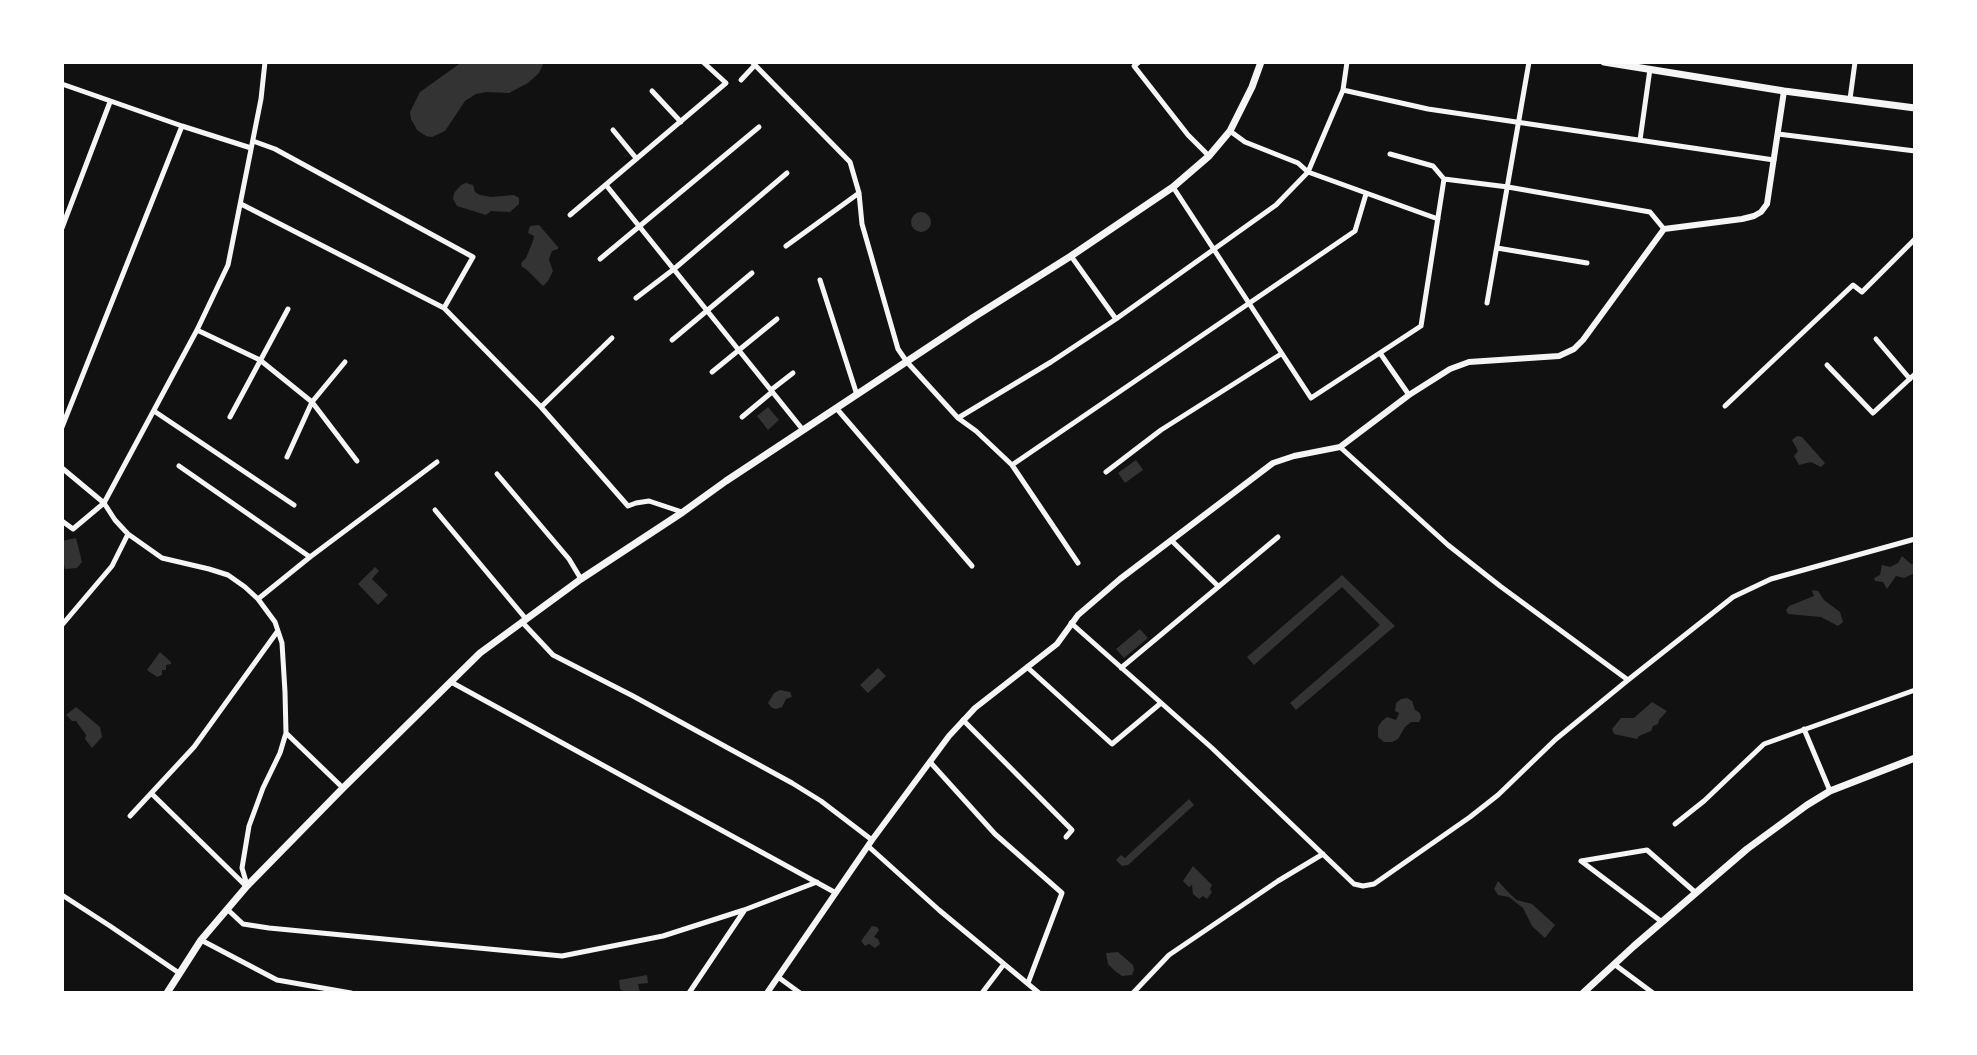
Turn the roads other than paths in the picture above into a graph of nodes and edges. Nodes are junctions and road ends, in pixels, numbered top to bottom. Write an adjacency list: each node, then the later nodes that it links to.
1 (265, 62): 27 (street)
2 (703, 62): 19 (street)
3 (1139, 62): 30 (street)
4 (1261, 62): 24 (main road)
5 (1347, 62): 13 (street)
6 (1529, 62): 20 (street)
7 (1604, 62): 10 (main road)
8 (1855, 62): 16 (street)
9 (753, 64): 11 (street); 39 (street)
10 (1650, 69): 15 (main road); 26 (street)
11 (741, 80)
12 (62, 84): 17 (street)
13 (1343, 90): 20 (street); 33 (street)
14 (652, 91): 19 (street)
15 (1784, 91): 16 (main road); 25 (street)
16 (1850, 99): 18 (main road)
17 (110, 101): 21 (street); 45 (street)
18 (1915, 108)
19 (681, 122): 31 (street)
20 (1519, 123): 26 (street); 38 (street)
21 (182, 126): 27 (street); 90 (street)
22 (759, 127): 44 (street)
23 (613, 130): 31 (street)
24 (1230, 131): 30 (main road); 33 (street)
25 (1778, 134): 28 (street); 32 (street)
26 (1640, 140): 32 (street)
27 (252, 144): 41 (street); 60 (street)
28 (1915, 151)
29 (1390, 154): 35 (street)
30 (1209, 156): 37 (main road)
31 (636, 158): 36 (street)
32 (1774, 160): 46 (street)
33 (1308, 172): 40 (street); 50 (street)
34 (787, 173): 54 (street)
35 (1444, 179): 38 (street); 43 (street)
36 (606, 185): 42 (street); 44 (street)
37 (1173, 187): 50 (street); 51 (main road)
38 (1508, 187): 46 (street); 49 (street)
39 (859, 193): 48 (street); 74 (street)
40 (1366, 194): 43 (street); 59 (street)
41 (241, 204): 60 (street); 65 (street)
42 (570, 215)
43 (1438, 219): 70 (street)
44 (639, 226): 52 (street); 54 (street)
45 (62, 228)
46 (1664, 229): 81 (street)
47 (1915, 239): 83 (street)
48 (786, 246)
49 (1497, 248): 53 (street); 58 (street)
50 (1214, 251): 59 (street); 64 (street)
51 (1071, 256): 64 (street); 74 (main road)
52 (600, 259)
53 (1587, 263)
54 (674, 269): 57 (street); 62 (street)
55 (752, 273): 62 (street)
56 (820, 280): 80 (street)
57 (636, 298)
58 (1487, 303)
59 (1249, 304): 71 (street); 96 (street)
60 (444, 308): 84 (street)
61 (288, 309): 72 (street)
62 (707, 310): 68 (street); 69 (street)
63 (777, 319): 69 (street)
64 (1116, 319): 89 (street)
65 (197, 330): 72 (street); 86 (street)
66 (612, 338): 84 (street)
67 (1876, 339): 78 (street)
68 (672, 340)
69 (739, 350): 76 (street); 79 (street)
70 (1380, 353): 71 (street); 81 (street)
71 (1282, 354): 99 (street)
72 (260, 360): 82 (street); 87 (street)
73 (345, 362): 82 (street)
74 (907, 362): 80 (main road); 89 (street)
75 (1827, 365): 78 (street)
76 (712, 372)
77 (793, 373): 79 (street)
78 (1912, 376)
79 (772, 391): 88 (street); 91 (street)
80 (857, 395): 85 (main road)
81 (1409, 395): 92 (street)
82 (312, 402): 93 (street); 94 (street)
83 (1725, 406)
84 (541, 407): 104 (street)
85 (837, 409): 91 (main road); 112 (street)
86 (154, 411): 101 (street); 102 (street)
87 (230, 417)
88 (742, 417)
89 (958, 418): 96 (street)
90 (62, 427)
91 (803, 430): 104 (main road)
92 (1340, 447): 109 (street); 122 (street)
93 (287, 457)
94 (357, 461)
95 (437, 462): 110 (street)
96 (1012, 465): 111 (street)
97 (179, 466): 110 (street)
98 (62, 468): 101 (street)
99 (1106, 472)
100 (497, 474): 113 (street)
101 (104, 503): 105 (street); 106 (street)
102 (294, 505)
103 (435, 510): 116 (street)
104 (683, 512): 113 (main road)
105 (62, 521)
106 (128, 534): 115 (street); 118 (street)
107 (1278, 537): 114 (street)
108 (1915, 539): 122 (street)
109 (1172, 541): 114 (street); 117 (street)
110 (310, 557): 115 (street)
111 (1078, 563)
112 (972, 566)
113 (581, 579): 116 (main road)
114 (1218, 586): 121 (street)
115 (258, 599): 119 (street)
116 (524, 620): 123 (main road); 137 (street)
117 (1071, 623): 120 (street); 121 (street)
118 (62, 625)
119 (278, 631): 128 (street); 133 (street)
120 (1027, 667): 125 (street); 126 (street)
121 (1121, 668): 125 (street)
122 (1628, 680): 138 (street)
123 (450, 681): 131 (main road); 139 (street)
124 (1915, 690): 127 (street)
125 (1161, 703): 138 (street)
126 (963, 720): 130 (street); 136 (street)
127 (1804, 729): 132 (street); 135 (street)
128 (286, 733): 131 (street); 140 (street)
129 (1915, 758): 132 (main road)
130 (929, 761): 137 (street); 152 (street)
131 (343, 788): 140 (main road)
132 (1830, 791): 142 (main road)
133 (152, 794): 134 (street); 140 (street)
134 (130, 816)
135 (1675, 824)
136 (1066, 837)
137 (870, 843): 141 (street); 148 (street)
138 (1323, 854): 160 (street)
139 (817, 882): 141 (street); 145 (street)
140 (247, 886): 144 (main road)
141 (836, 893): 151 (street)
142 (1697, 894): 146 (main road); 146 (street)
143 (62, 895): 150 (street)
144 (227, 909): 145 (street); 147 (main road)
145 (744, 910): 155 (street)
146 (1662, 922): 149 (main road)
147 (201, 940): 150 (main road); 154 (street)
148 (1004, 964): 152 (street); 158 (street)
149 (1614, 964): 161 (main road); 162 (street)
150 (179, 973): 153 (main road)
151 (778, 977): 156 (street); 157 (street)
152 (1028, 983): 159 (street)
153 (167, 993)
154 (351, 993)
155 (689, 993)
156 (767, 993)
157 (800, 993)
158 (982, 993)
159 (1039, 993)
160 (1133, 993)
161 (1583, 993)
162 (1653, 993)

